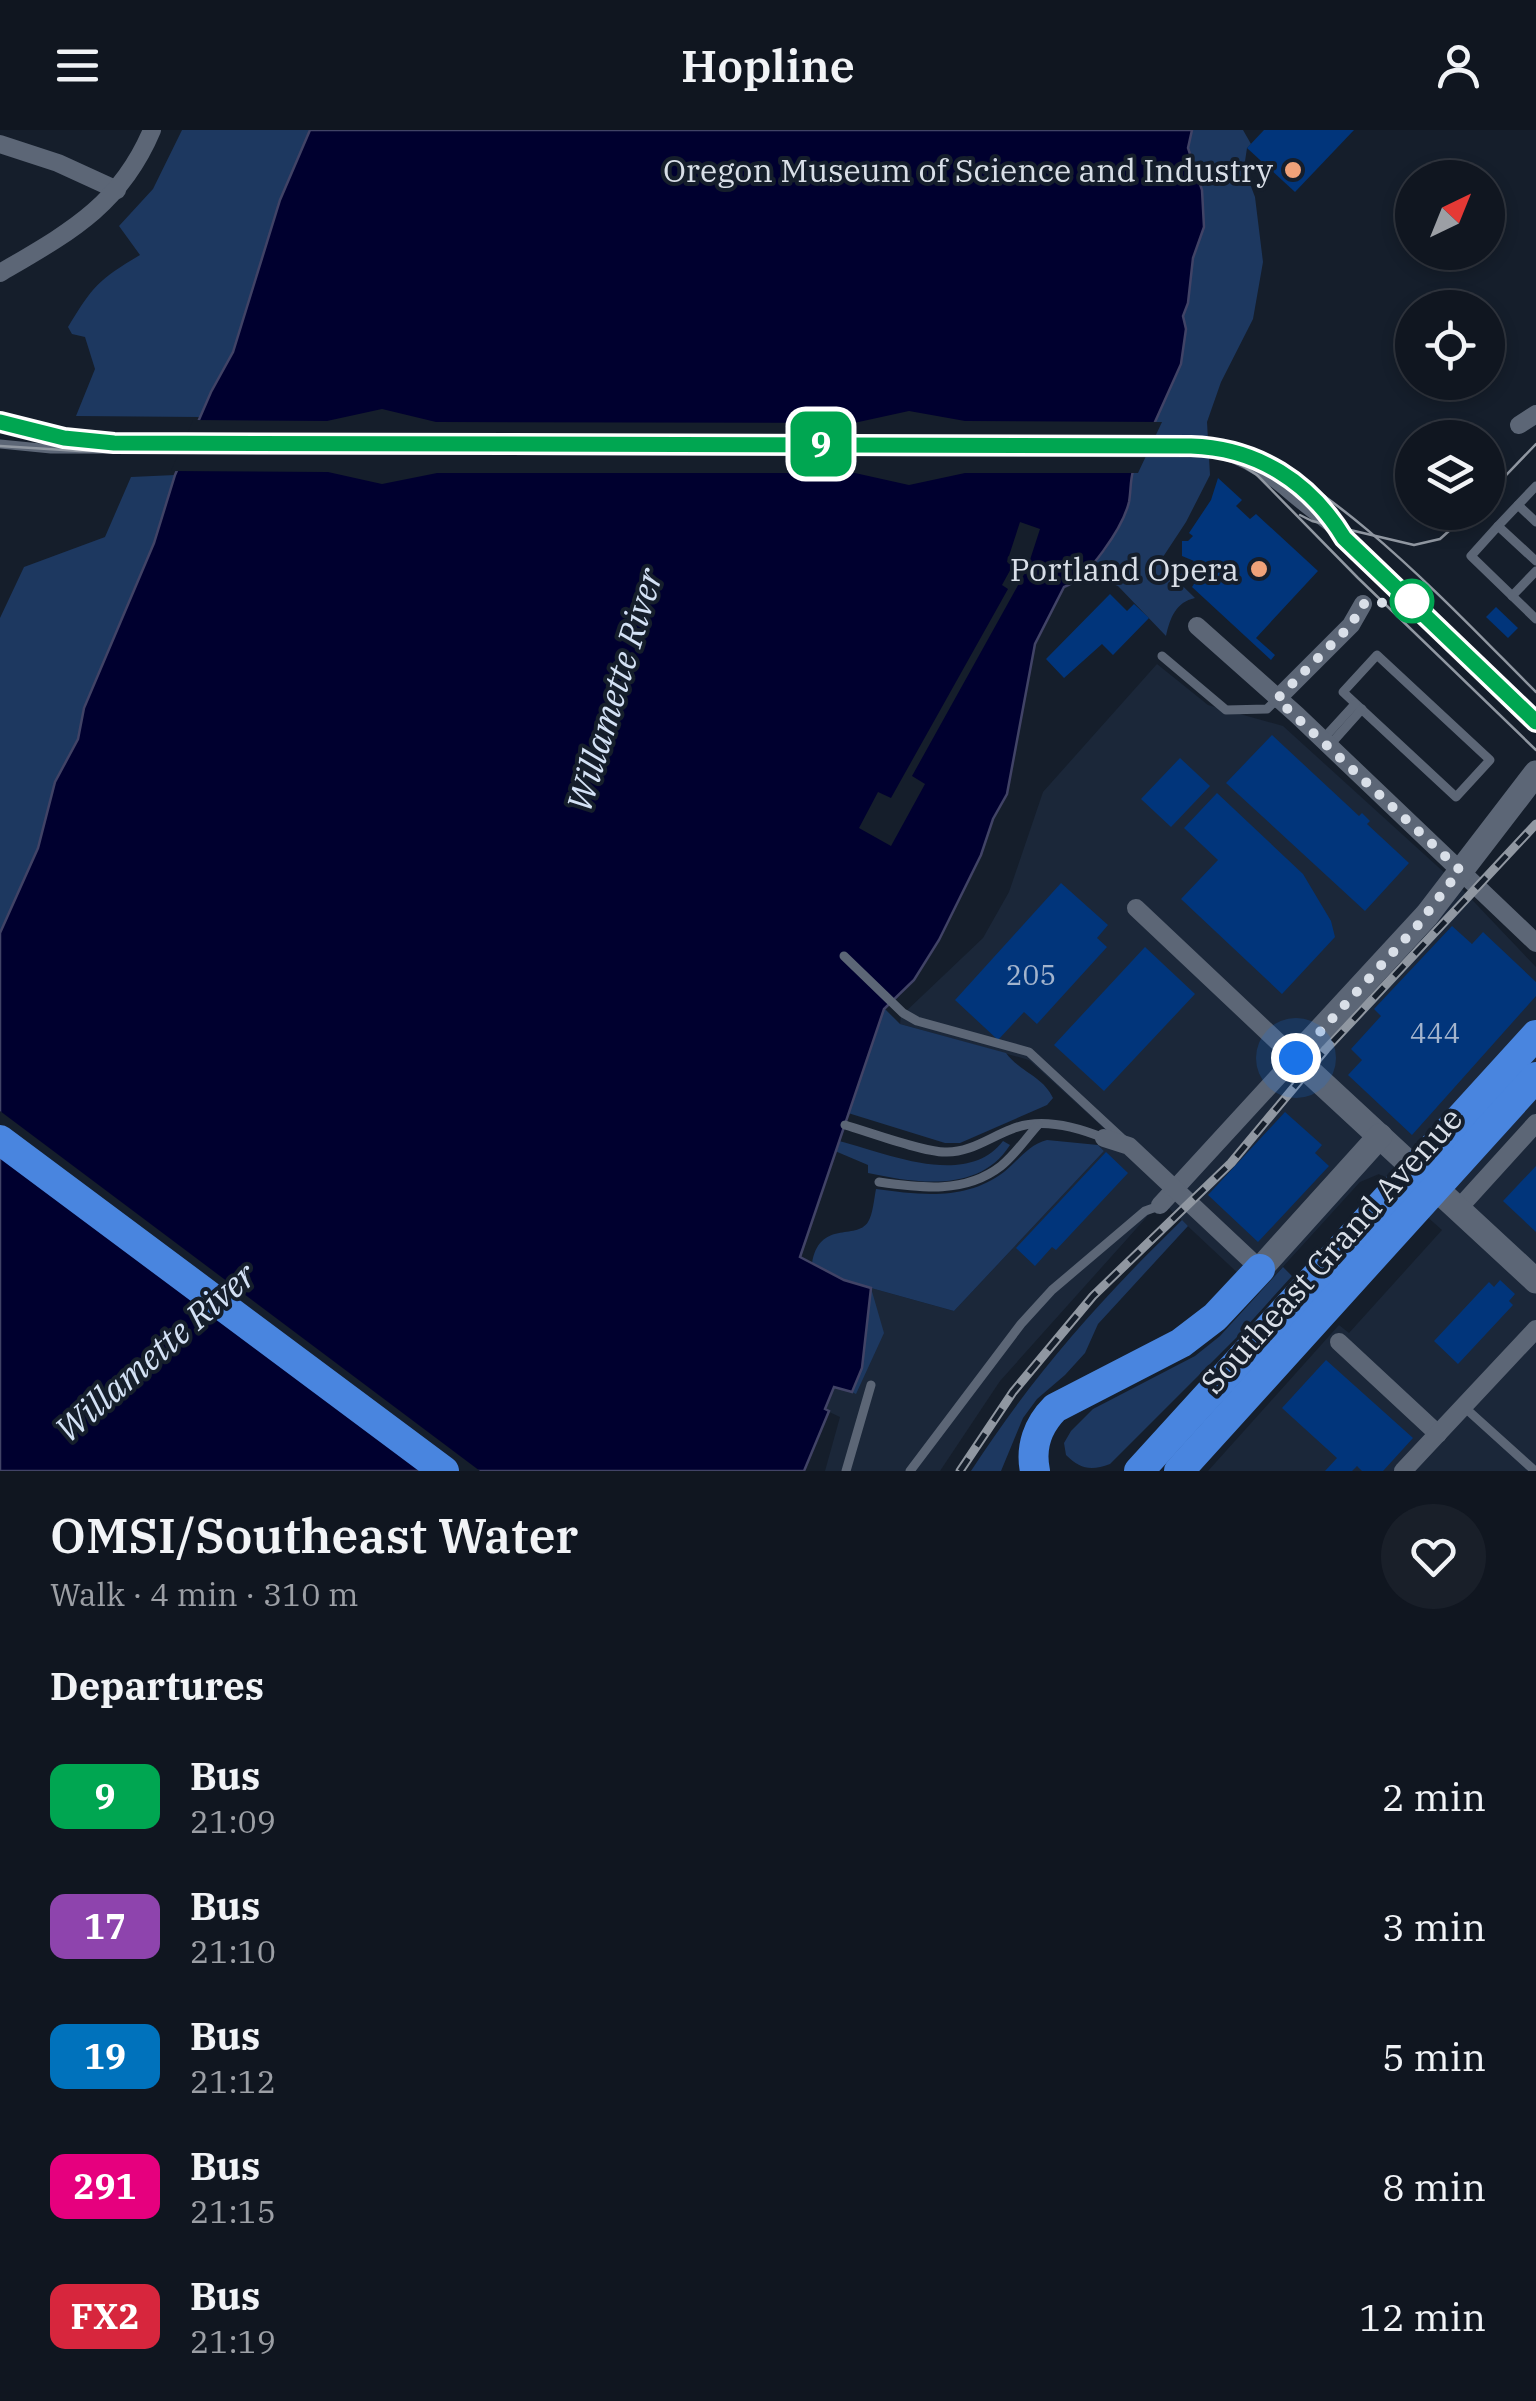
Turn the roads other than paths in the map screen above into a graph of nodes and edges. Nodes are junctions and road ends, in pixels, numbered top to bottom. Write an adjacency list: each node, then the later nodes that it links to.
1 (152, 130): 3 (street)
2 (0, 144): 3 (street)
3 (117, 190): 4 (street)
4 (0, 273)
5 (1536, 414): 7 (street)
6 (0, 422): 8 (lane)
7 (1519, 425)
8 (63, 443): 9 (lane); 25 (lane)
9 (0, 444)
10 (1536, 486): 11 (lane)
11 (1518, 504): 12 (lane); 13 (lane)
12 (1505, 518)
13 (1536, 522)
14 (1494, 530): 18 (lane)
15 (1502, 530): 16 (lane)
16 (1536, 561)
17 (1536, 571): 18 (lane)
18 (1512, 596): 20 (lane)
19 (1363, 604): 23 (street)
20 (1536, 618)
21 (1198, 626): 23 (street)
22 (1162, 656): 23 (lane)
23 (1277, 699): 26 (street)
24 (1358, 706): 24 (lane); 26 (lane)
25 (1536, 722)
26 (1326, 743): 28 (street)
27 (1536, 772): 28 (street)
28 (1460, 870): 30 (street); 33 (street)
29 (1136, 908): 33 (street)
30 (1536, 943)
31 (844, 956): 41 (lane)
32 (1536, 1035): 46 (highway)
33 (1296, 1058): 38 (street); 43 (street)
34 (1536, 1077): 46 (highway, Southeast Grand Avenue)
35 (1536, 1123): 45 (street, Southeast Grand Avenue)
36 (846, 1125): 37 (lane)
37 (1038, 1125): 39 (lane); 42 (lane)
38 (1380, 1136): 45 (street); 47 (street)
39 (1104, 1138): 41 (street)
40 (0, 1140): 56 (highway)
41 (1129, 1146): 43 (street)
42 (879, 1182)
43 (1176, 1190): 44 (street); 47 (street)
44 (1160, 1205): 58 (lane)
45 (1458, 1209): 48 (street)
46 (1395, 1210): 55 (highway); 63 (highway, Southeast Grand Avenue)
47 (1260, 1268): 54 (highway)
48 (1536, 1281)
49 (1536, 1329): 52 (street)
50 (1340, 1342): 53 (street)
51 (871, 1385): 57 (lane)
52 (1463, 1406): 53 (street); 65 (lane)
53 (1438, 1434): 64 (street)
54 (1036, 1438): 59 (highway); 60 (highway)
55 (1167, 1438): 61 (highway); 62 (highway)
56 (444, 1471)
57 (846, 1471)
58 (910, 1471)
59 (1036, 1471)
60 (1053, 1471)
61 (1128, 1471)
62 (1138, 1471)
63 (1179, 1471)
64 (1403, 1471)
65 (1534, 1471)

